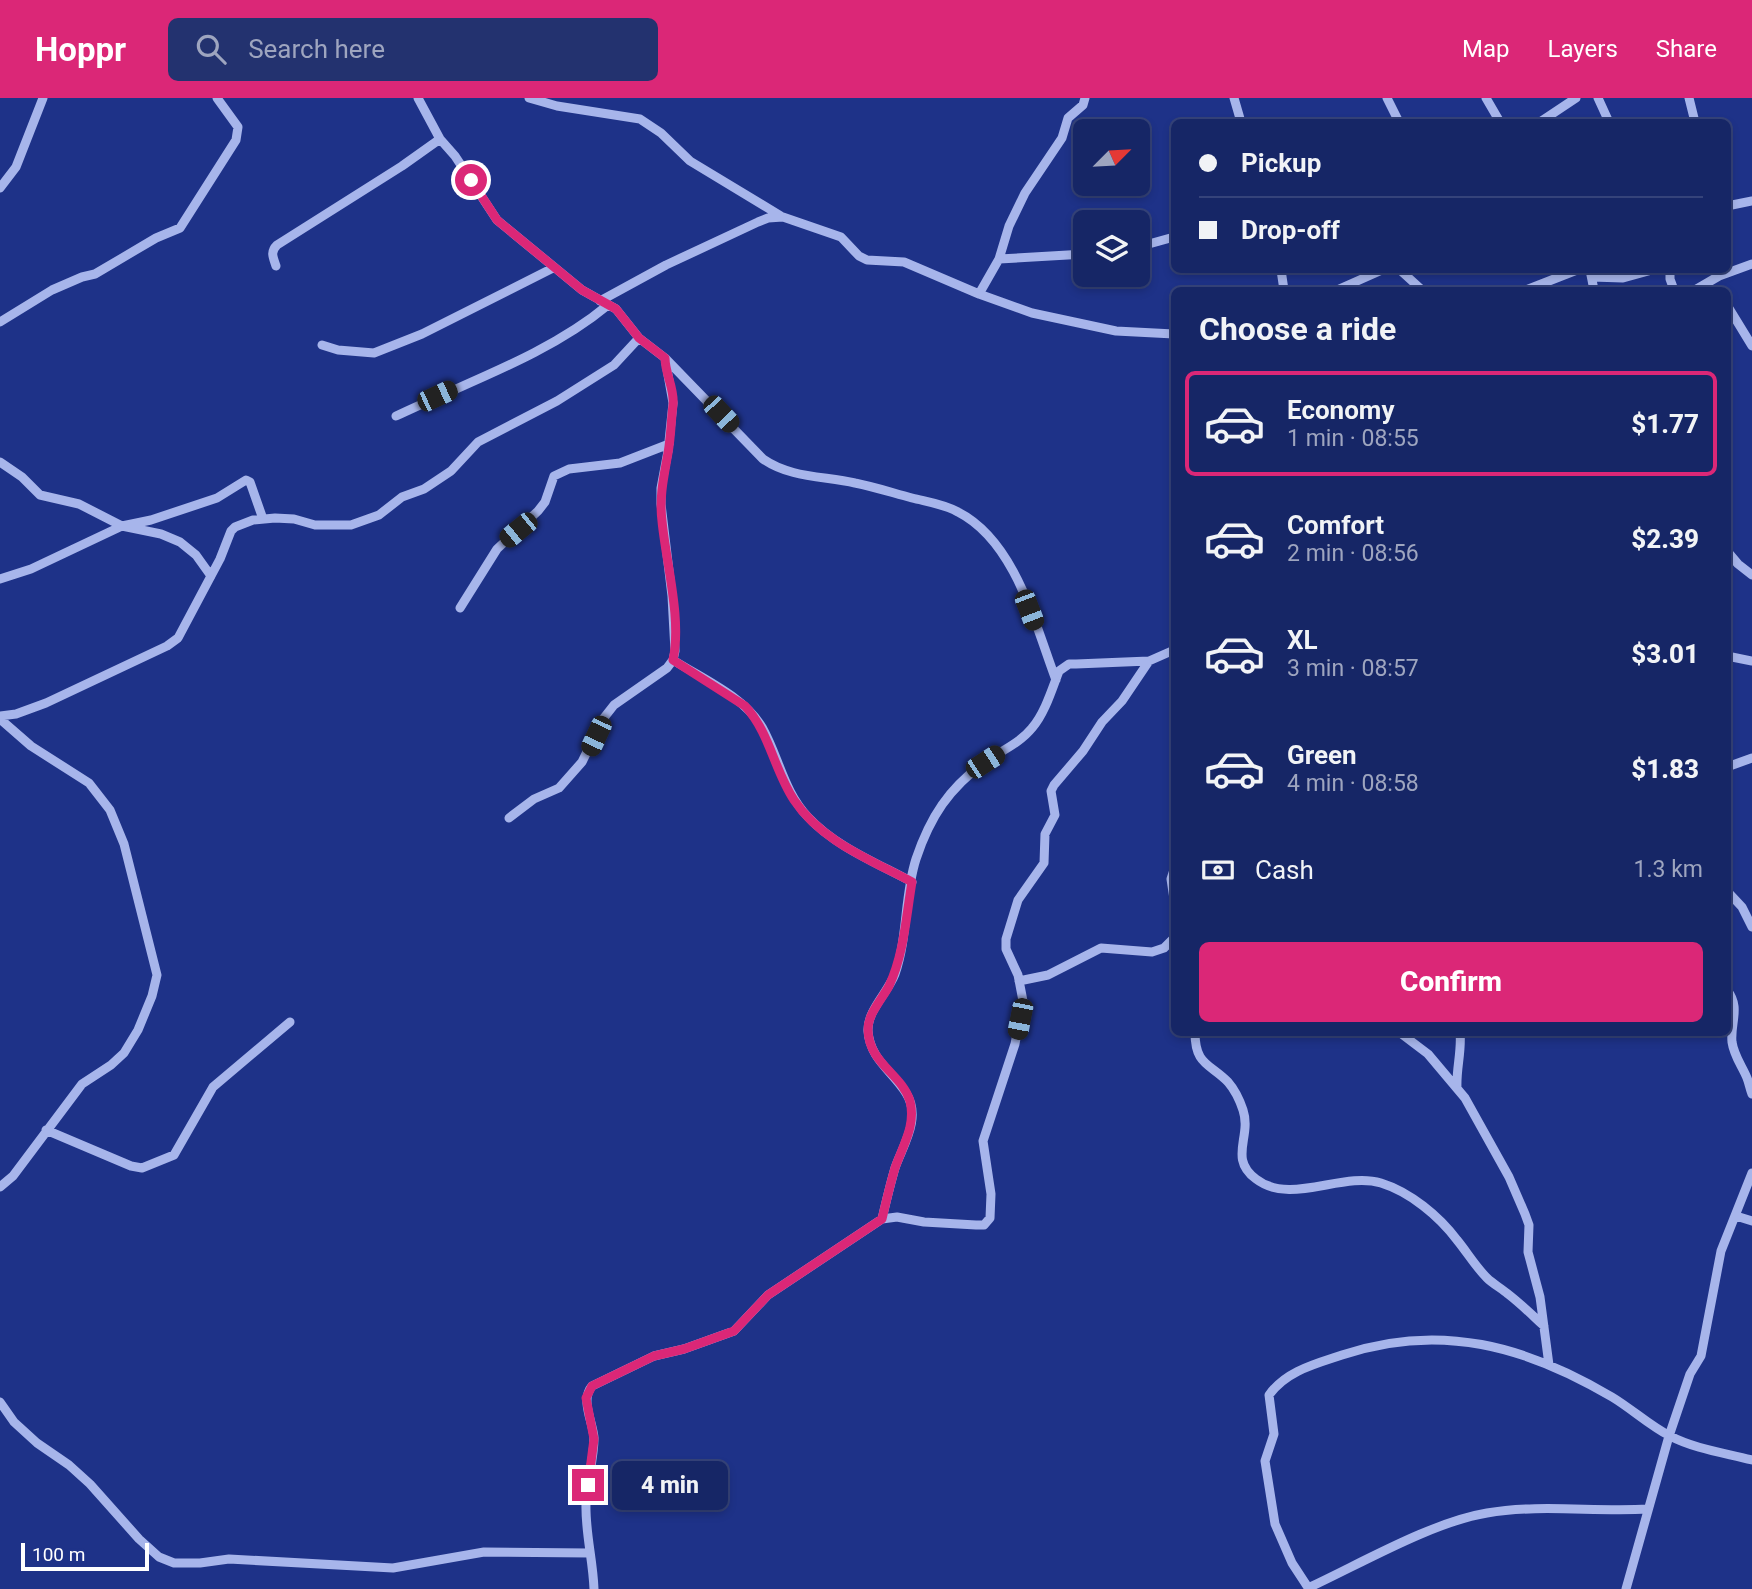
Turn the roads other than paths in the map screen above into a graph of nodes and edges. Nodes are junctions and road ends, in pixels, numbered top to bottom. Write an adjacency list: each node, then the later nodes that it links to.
1 (43, 98): 19 (street)
2 (217, 98): 44 (street)
3 (418, 98): 18 (street)
4 (528, 98): 22 (street)
5 (1085, 98): 26 (street)
6 (1234, 98): 12 (street)
7 (1387, 98): 13 (street)
8 (1486, 98): 14 (street)
9 (1576, 98): 15 (street)
10 (1598, 98): 16 (street)
11 (1689, 98): 17 (street)
12 (1240, 119)
13 (1398, 119)
14 (1498, 119)
15 (1544, 119)
16 (1608, 119)
17 (1694, 119)
18 (440, 139): 28 (street); 29 (street)
19 (0, 188)
20 (1752, 201): 21 (street)
21 (1731, 205)
22 (783, 217): 41 (street); 42 (street)
23 (1171, 238): 24 (street)
24 (1150, 244)
25 (1073, 255): 26 (street)
26 (999, 259): 41 (street)
27 (1752, 264): 30 (street)
28 (276, 266)
29 (553, 268): 42 (street); 47 (street)
30 (1731, 272)
31 (1375, 273): 37 (street)
32 (1403, 273): 38 (street)
33 (1569, 273): 39 (street)
34 (1591, 273): 35 (street)
35 (1641, 273)
36 (1727, 273): 40 (street)
37 (1344, 287)
38 (1419, 287)
39 (1534, 287)
40 (1700, 287)
41 (979, 295): 45 (street)
42 (604, 303): 46 (street); 50 (street)
43 (1731, 312): 48 (street)
44 (0, 323)
45 (1171, 334)
46 (639, 338): 49 (street); 53 (street)
47 (322, 345)
48 (1752, 346)
49 (665, 358): 51 (street); 65 (street)
50 (396, 416)
51 (669, 444): 59 (street); 62 (street)
52 (0, 462): 54 (street)
53 (263, 519): 54 (street); 57 (street)
54 (122, 526): 57 (street); 58 (street)
55 (1731, 556): 56 (street)
56 (1752, 575)
57 (211, 576): 66 (street)
58 (0, 579)
59 (460, 608)
60 (1171, 651): 64 (street)
61 (1731, 657): 63 (street)
62 (673, 660): 69 (street); 70 (street)
63 (1752, 661)
64 (1149, 662): 65 (street); 74 (street)
65 (1056, 680): 70 (street)
66 (0, 718): 84 (street)
67 (1752, 758): 68 (street)
68 (1731, 766)
69 (509, 818)
70 (912, 882): 89 (street)
71 (1731, 895): 72 (street)
72 (1752, 927)
73 (1171, 941): 74 (street)
74 (1019, 981): 89 (street)
75 (1731, 995): 76 (street)
76 (1731, 1019)
77 (290, 1022): 84 (street)
78 (1731, 1032): 83 (street)
79 (1195, 1036): 91 (street)
80 (1404, 1036): 82 (street)
81 (1460, 1036): 82 (street)
82 (1457, 1088): 91 (street)
83 (1752, 1094)
84 (46, 1130): 87 (street)
85 (1752, 1173): 86 (street)
86 (1749, 1186): 88 (street)
87 (0, 1187)
88 (1736, 1216): 90 (street); 94 (street)
89 (882, 1219): 97 (street)
90 (1752, 1221)
91 (1544, 1326): 92 (street)
92 (1549, 1365): 94 (street); 98 (street)
93 (0, 1402): 97 (street)
94 (1669, 1436): 95 (street); 96 (street)
95 (1752, 1460)
96 (1648, 1508): 98 (street); 100 (street)
97 (589, 1553): 99 (street)
98 (1309, 1588)
99 (594, 1589)
100 (1626, 1589)

